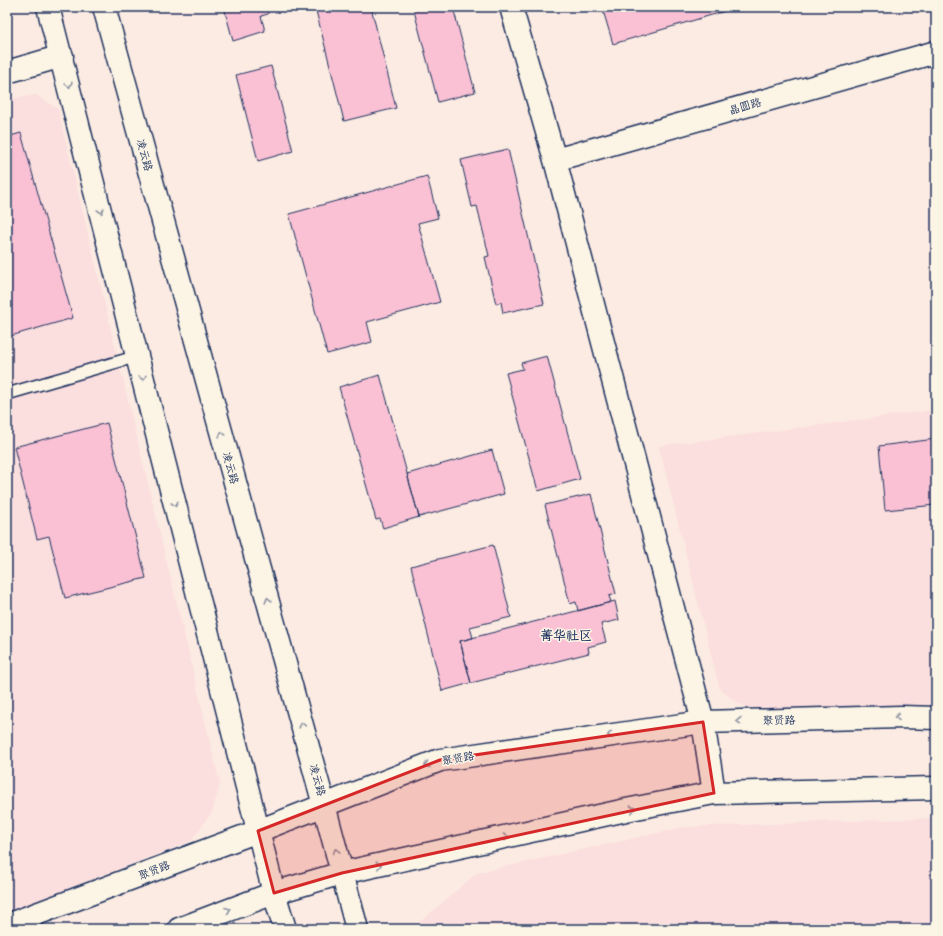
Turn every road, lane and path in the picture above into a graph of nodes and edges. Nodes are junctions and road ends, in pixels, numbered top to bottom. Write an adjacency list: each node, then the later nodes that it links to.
1 (48, 7): 5 (main road)
2 (104, 7): 14 (main road, 凌云路, one-way to 2)
3 (511, 7): 7 (main road)
4 (936, 52): 7 (main road, 晶圆路)
5 (62, 56): 6 (main road); 8 (main road, one-way to 8)
6 (7, 72)
7 (555, 160): 11 (main road)
8 (138, 356): 9 (lane); 15 (main road, one-way to 15)
9 (7, 394)
10 (936, 718): 11 (main road, 聚贤路, one-way to 11)
11 (703, 722): 13 (main road); 14 (main road, 聚贤路, one-way to 14)
12 (936, 788): 13 (main road)
13 (714, 793): 16 (main road, one-way to 13)
14 (324, 805): 15 (main road, 聚贤路); 16 (main road, 凌云路, one-way to 14)
15 (258, 831): 17 (main road); 18 (main road, 聚贤路)
16 (342, 873): 17 (main road); 21 (main road, 凌云路)
17 (274, 892): 19 (main road, one-way to 17); 20 (main road)
18 (7, 925)
19 (179, 929)
20 (285, 929)
21 (357, 929)

